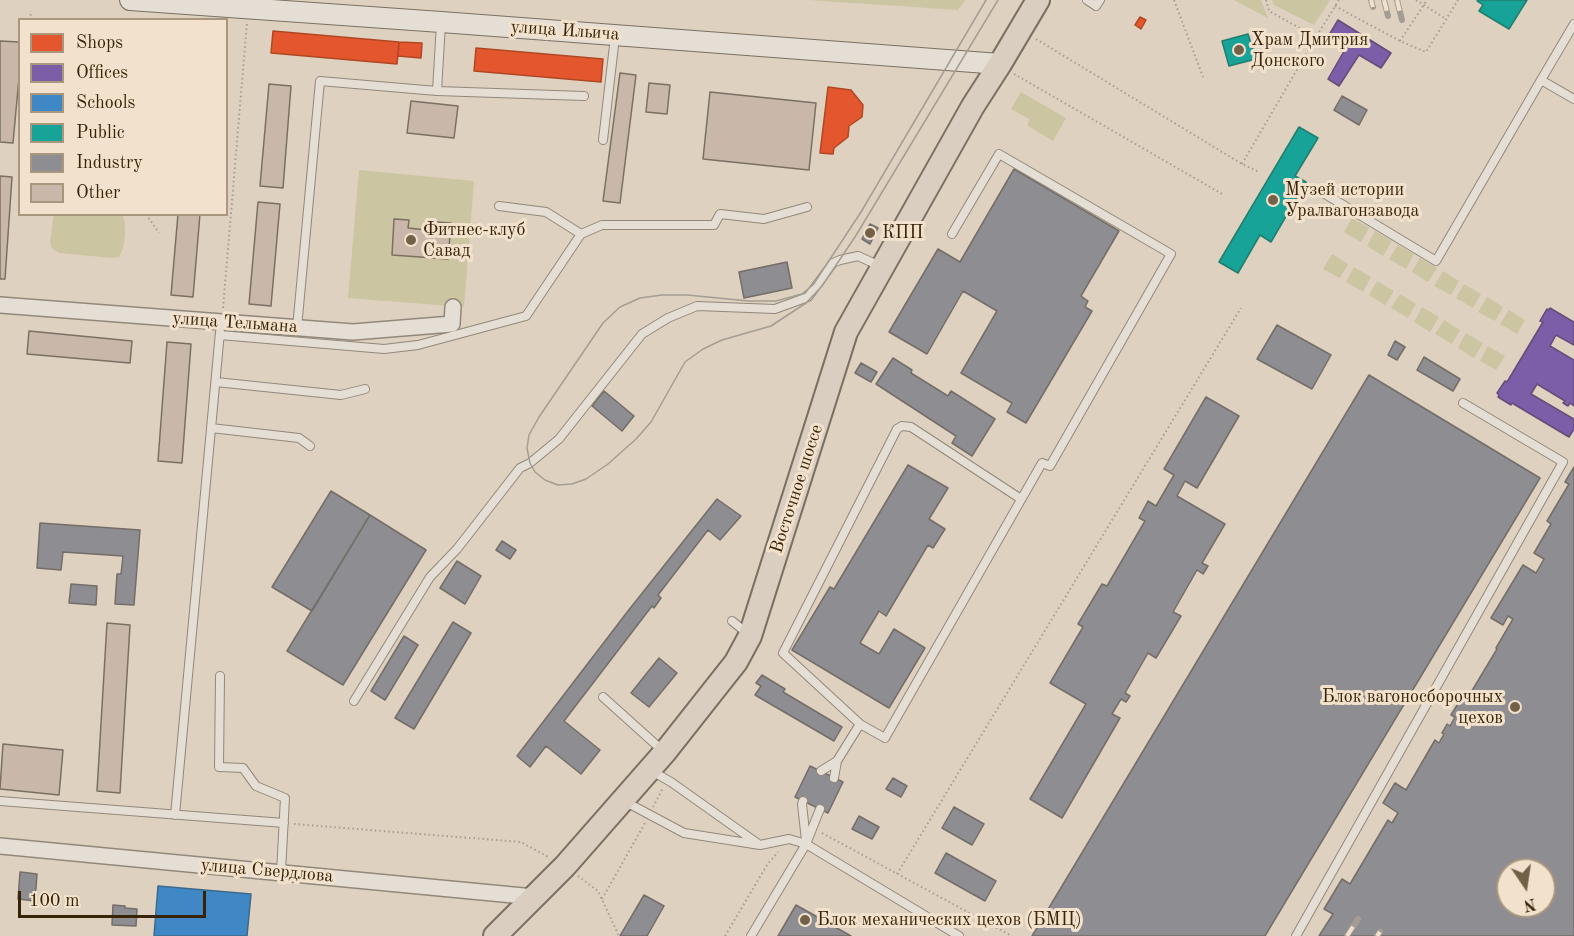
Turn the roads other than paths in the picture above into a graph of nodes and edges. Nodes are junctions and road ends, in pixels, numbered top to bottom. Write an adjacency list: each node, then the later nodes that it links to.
1 (130, 0): 4 (street, улица Ильича)
2 (1038, 0): 9 (main road, Восточное шоссе)
3 (1087, 0): 5 (lane)
4 (249, 4): 6 (street, улица Ильича)
5 (1099, 5)
6 (441, 22): 8 (street, улица Ильича); 11 (lane)
7 (1574, 24): 10 (lane)
8 (615, 35): 9 (street, улица Ильича); 14 (lane)
9 (1007, 69): 20 (main road, Восточное шоссе)
10 (1541, 80): 13 (lane); 15 (lane)
11 (437, 91): 12 (lane); 23 (lane)
12 (584, 96)
13 (1574, 99)
14 (603, 140)
15 (1320, 191)
16 (499, 206): 18 (lane)
17 (807, 207): 18 (lane)
18 (581, 234): 24 (lane)
19 (952, 234): 30 (lane)
20 (884, 267): 32 (main road, Восточное шоссе); 35 (lane)
21 (0, 305): 24 (street, улица Тельмана)
22 (453, 307): 23 (street, улица Тельмана)
23 (297, 328): 24 (street, улица Тельмана)
24 (221, 329): 25 (lane)
25 (216, 382): 26 (lane); 28 (lane)
26 (365, 389)
27 (1463, 403): 56 (lane)
28 (211, 428): 29 (lane); 46 (lane)
29 (309, 446)
30 (1021, 499): 36 (lane); 36 (lane)
31 (732, 621): 32 (lane)
32 (750, 636): 37 (main road, Восточное шоссе)
33 (220, 676): 47 (lane)
34 (603, 697): 37 (lane)
35 (354, 701)
36 (860, 724): 38 (lane)
37 (665, 752): 39 (main road, Восточное шоссе)
38 (837, 761): 40 (lane); 41 (lane)
39 (649, 769): 42 (main road, Восточное шоссе); 49 (lane)
40 (821, 771)
41 (834, 778)
42 (623, 800): 49 (lane); 52 (main road, Восточное шоссе)
43 (0, 801): 46 (lane)
44 (803, 801): 48 (lane)
45 (820, 809): 48 (lane)
46 (176, 815): 47 (lane)
47 (284, 823): 51 (lane)
48 (806, 843): 49 (lane); 54 (lane); 55 (lane)
49 (760, 845)
50 (0, 846): 51 (street, улица Свердлова)
51 (281, 872): 52 (street, улица Свердлова)
52 (534, 897): 53 (main road, Восточное шоссе)
53 (495, 936)
54 (751, 936)
55 (959, 936)
56 (1296, 936)

